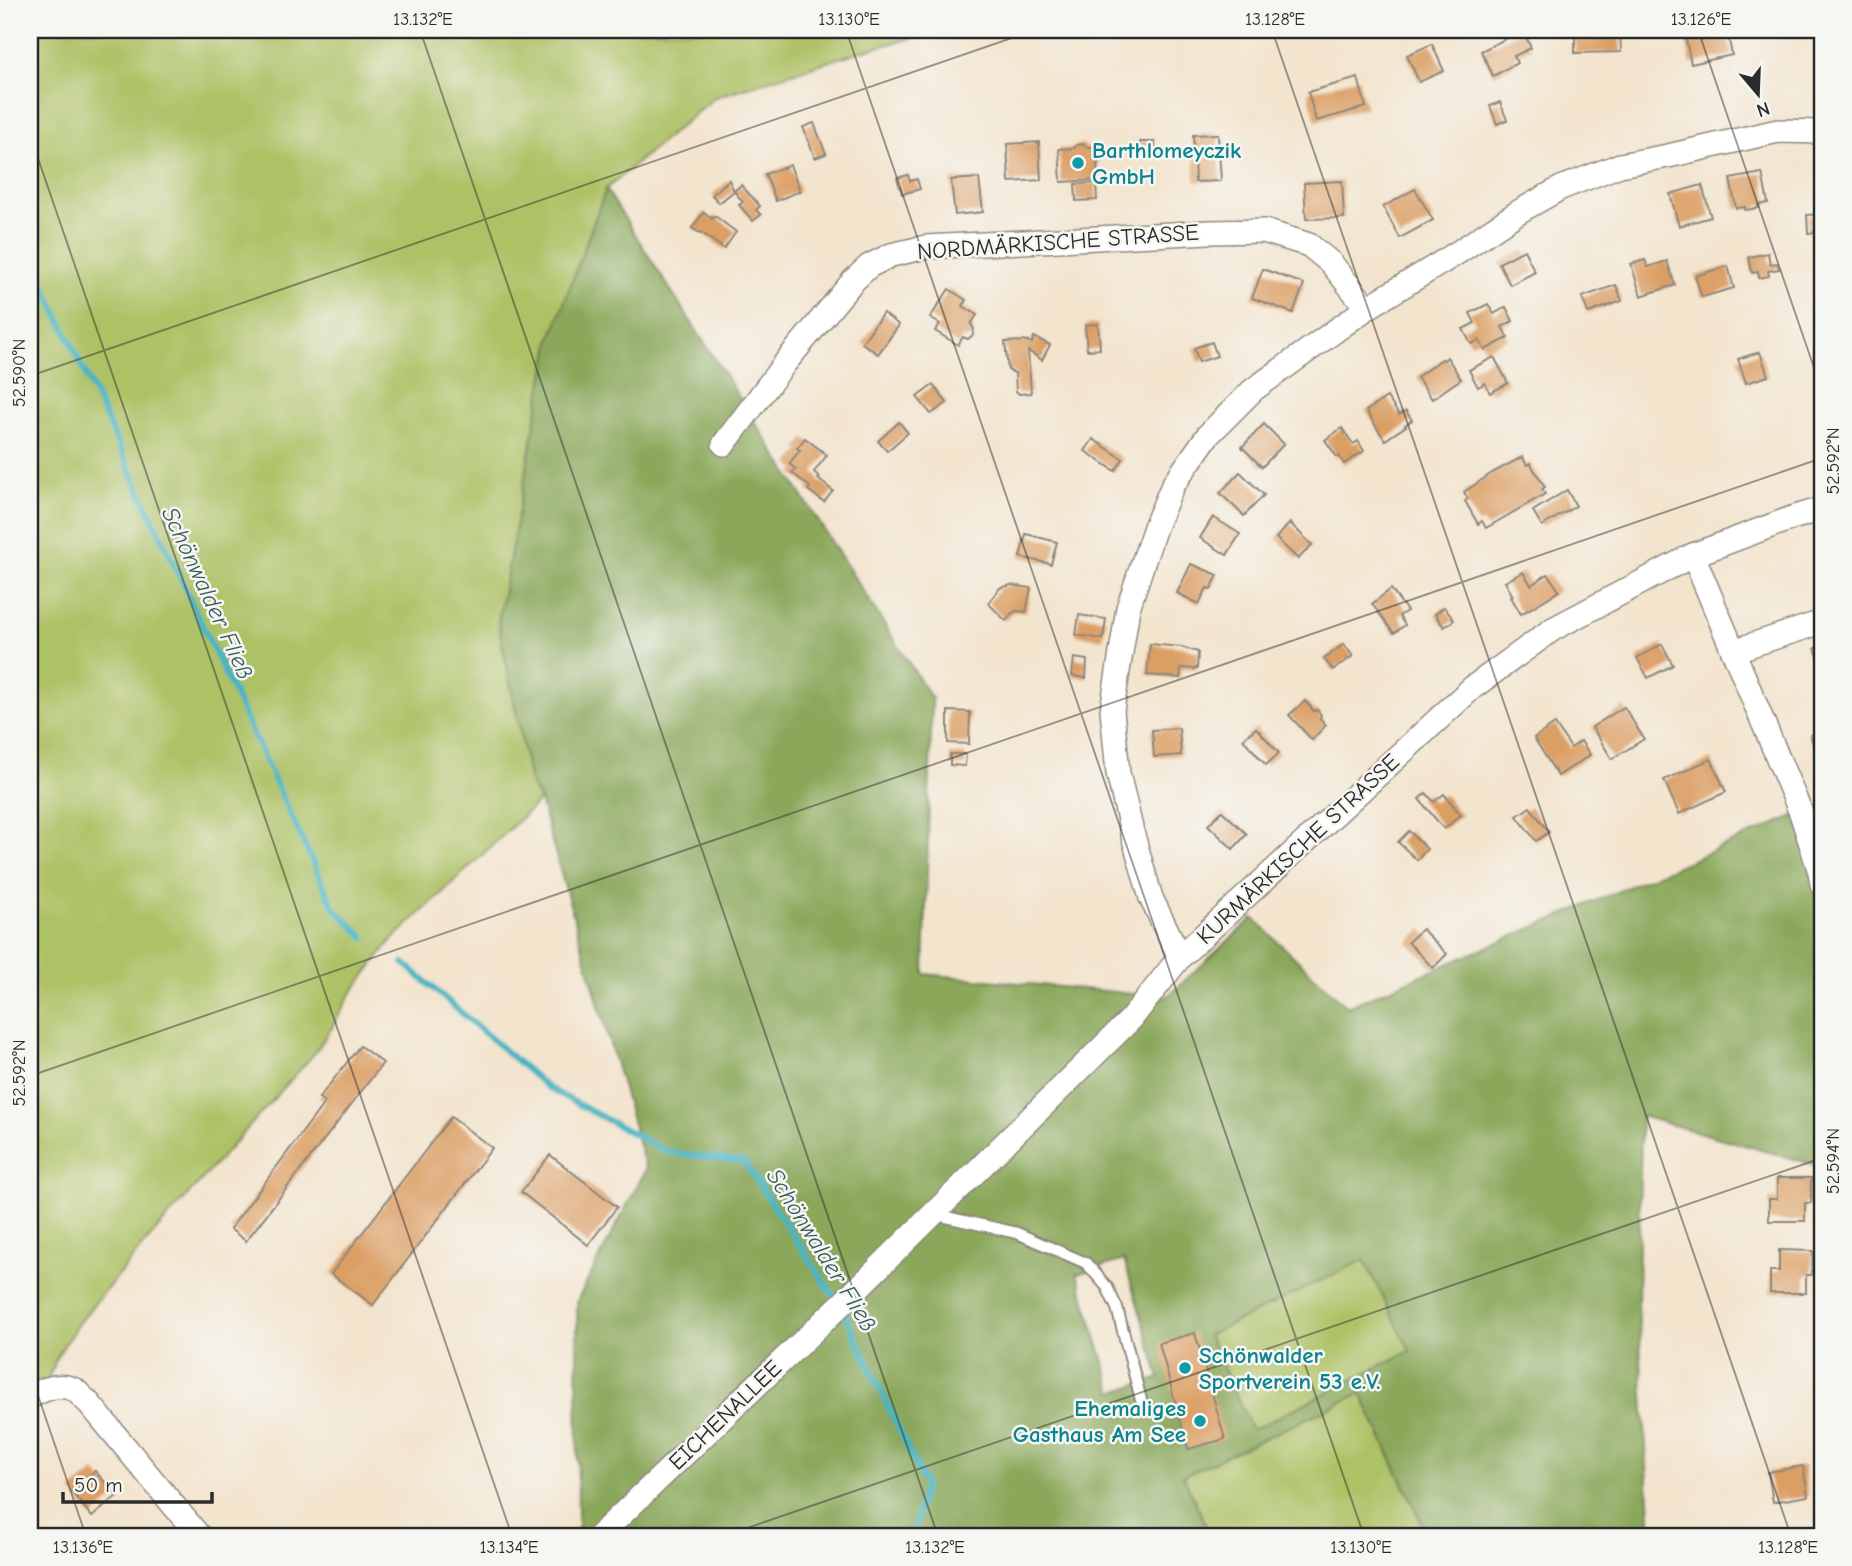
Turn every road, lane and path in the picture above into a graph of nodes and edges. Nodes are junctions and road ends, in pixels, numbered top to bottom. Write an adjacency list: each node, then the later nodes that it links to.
1 (1822, 132): 2 (street)
2 (1367, 308): 3 (street, NORDMÄRKISCHE STRASSE); 9 (street)
3 (724, 444)
4 (1822, 509): 5 (street, KURMÄRKISCHE STRASSE)
5 (1693, 555): 7 (street); 9 (street, KURMÄRKISCHE STRASSE)
6 (1822, 622): 7 (street)
7 (1733, 651): 8 (street)
8 (1822, 876)
9 (1181, 957): 10 (street, KURMÄRKISCHE STRASSE)
10 (933, 1214): 11 (street, KURMÄRKISCHE STRASSE); 13 (lane)
11 (844, 1301): 15 (street, EICHENALLEE)
12 (37, 1393): 14 (street)
13 (1141, 1400)
14 (199, 1536)
15 (599, 1536)

